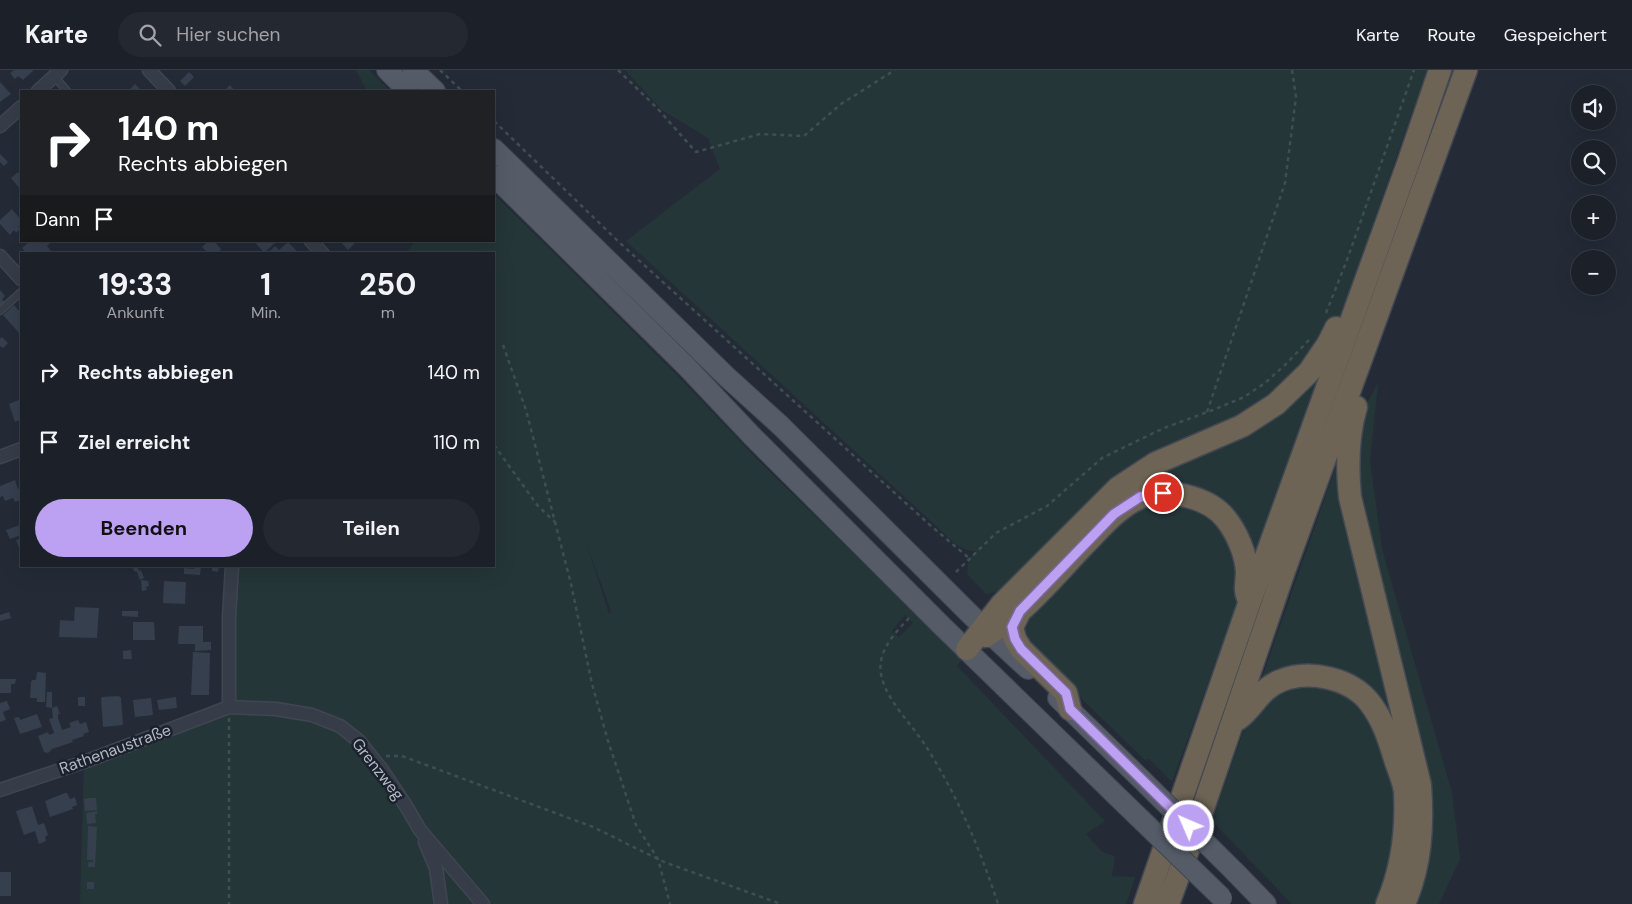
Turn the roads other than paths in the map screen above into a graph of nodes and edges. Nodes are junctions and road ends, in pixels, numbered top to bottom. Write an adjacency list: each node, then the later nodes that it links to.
1 (149, 70): 9 (street)
2 (386, 70): 10 (main road)
3 (413, 70): 11 (main road)
4 (1440, 70): 16 (highway)
5 (1466, 70): 23 (highway)
6 (57, 73): 7 (street); 8 (lane)
7 (39, 90)
8 (66, 90)
9 (168, 90)
10 (407, 90)
11 (434, 90)
12 (20, 108): 13 (street)
13 (0, 126)
14 (495, 150): 29 (main road)
15 (495, 177): 30 (main road)
16 (1380, 237): 27 (highway); 29 (highway)
17 (312, 242): 18 (street)
18 (321, 252)
19 (0, 256): 20 (street)
20 (20, 278)
21 (20, 293): 22 (lane)
22 (0, 312)
23 (1361, 360): 33 (highway); 43 (highway)
24 (20, 449): 25 (street)
25 (0, 457)
26 (232, 567): 31 (street)
27 (1250, 601): 28 (highway); 39 (highway)
28 (1020, 611): 29 (highway); 32 (highway)
29 (986, 630): 30 (highway); 32 (main road)
30 (967, 648): 36 (main road, bridge)
31 (229, 707): 34 (street, Rathenaustraße); 35 (street, Grenzweg)
32 (1070, 709): 41 (main road, bridge)
33 (1231, 724): 40 (highway); 42 (highway)
34 (0, 790)
35 (420, 830): 37 (street); 38 (street, Grenzweg)
36 (1225, 901)
37 (441, 904)
38 (483, 904)
39 (1145, 904)
40 (1168, 904)
41 (1266, 904)
42 (1387, 904)
43 (1404, 904)

